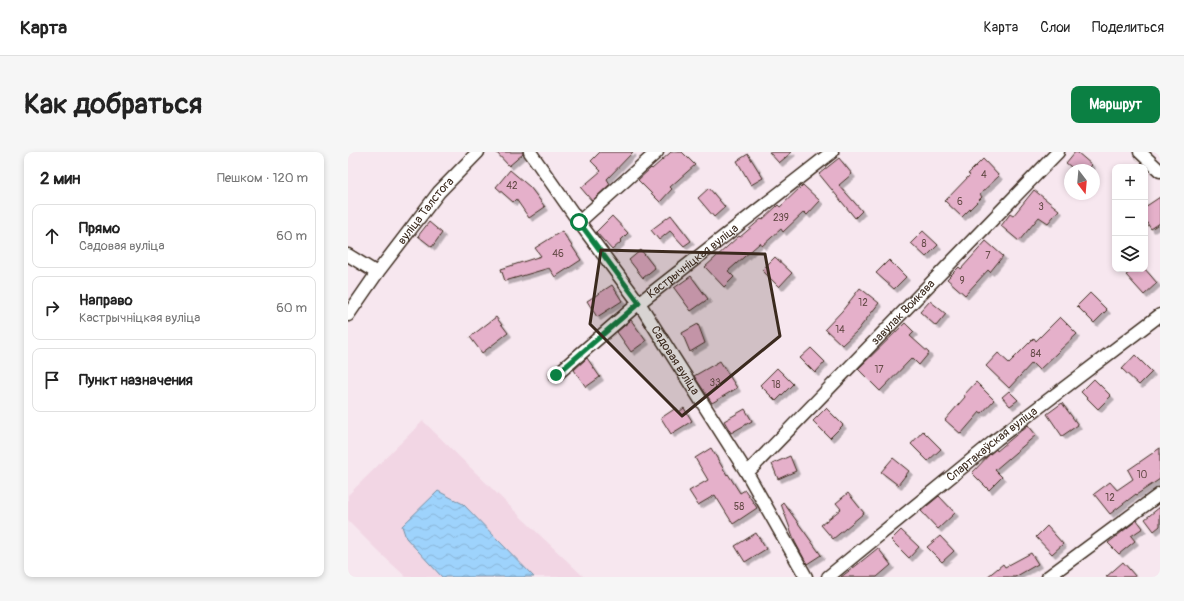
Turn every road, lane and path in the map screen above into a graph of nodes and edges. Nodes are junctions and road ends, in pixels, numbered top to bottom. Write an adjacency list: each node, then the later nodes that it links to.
1 (478, 152): 10 (street, вуліца Талстога)
2 (530, 152): 8 (street, Садовая вуліца)
3 (657, 152): 8 (street)
4 (832, 152): 11 (street, Кастрычніцкая вуліца)
5 (1058, 152): 15 (street, завулак Войкава)
6 (1140, 152): 7 (street)
7 (1160, 171)
8 (579, 222): 11 (street, Садовая вуліца)
9 (348, 256): 10 (street)
10 (377, 273): 12 (street, вуліца Талстога)
11 (639, 303): 14 (street, Кастрычніцкая вуліца); 15 (street, Садовая вуліца)
12 (348, 315)
13 (1160, 315): 18 (street, Спартакаўская вуліца)
14 (556, 375)
15 (747, 472): 17 (street, Садовая вуліца)
16 (1160, 494): 19 (street)
17 (806, 577)
18 (828, 577)
19 (1048, 577)

